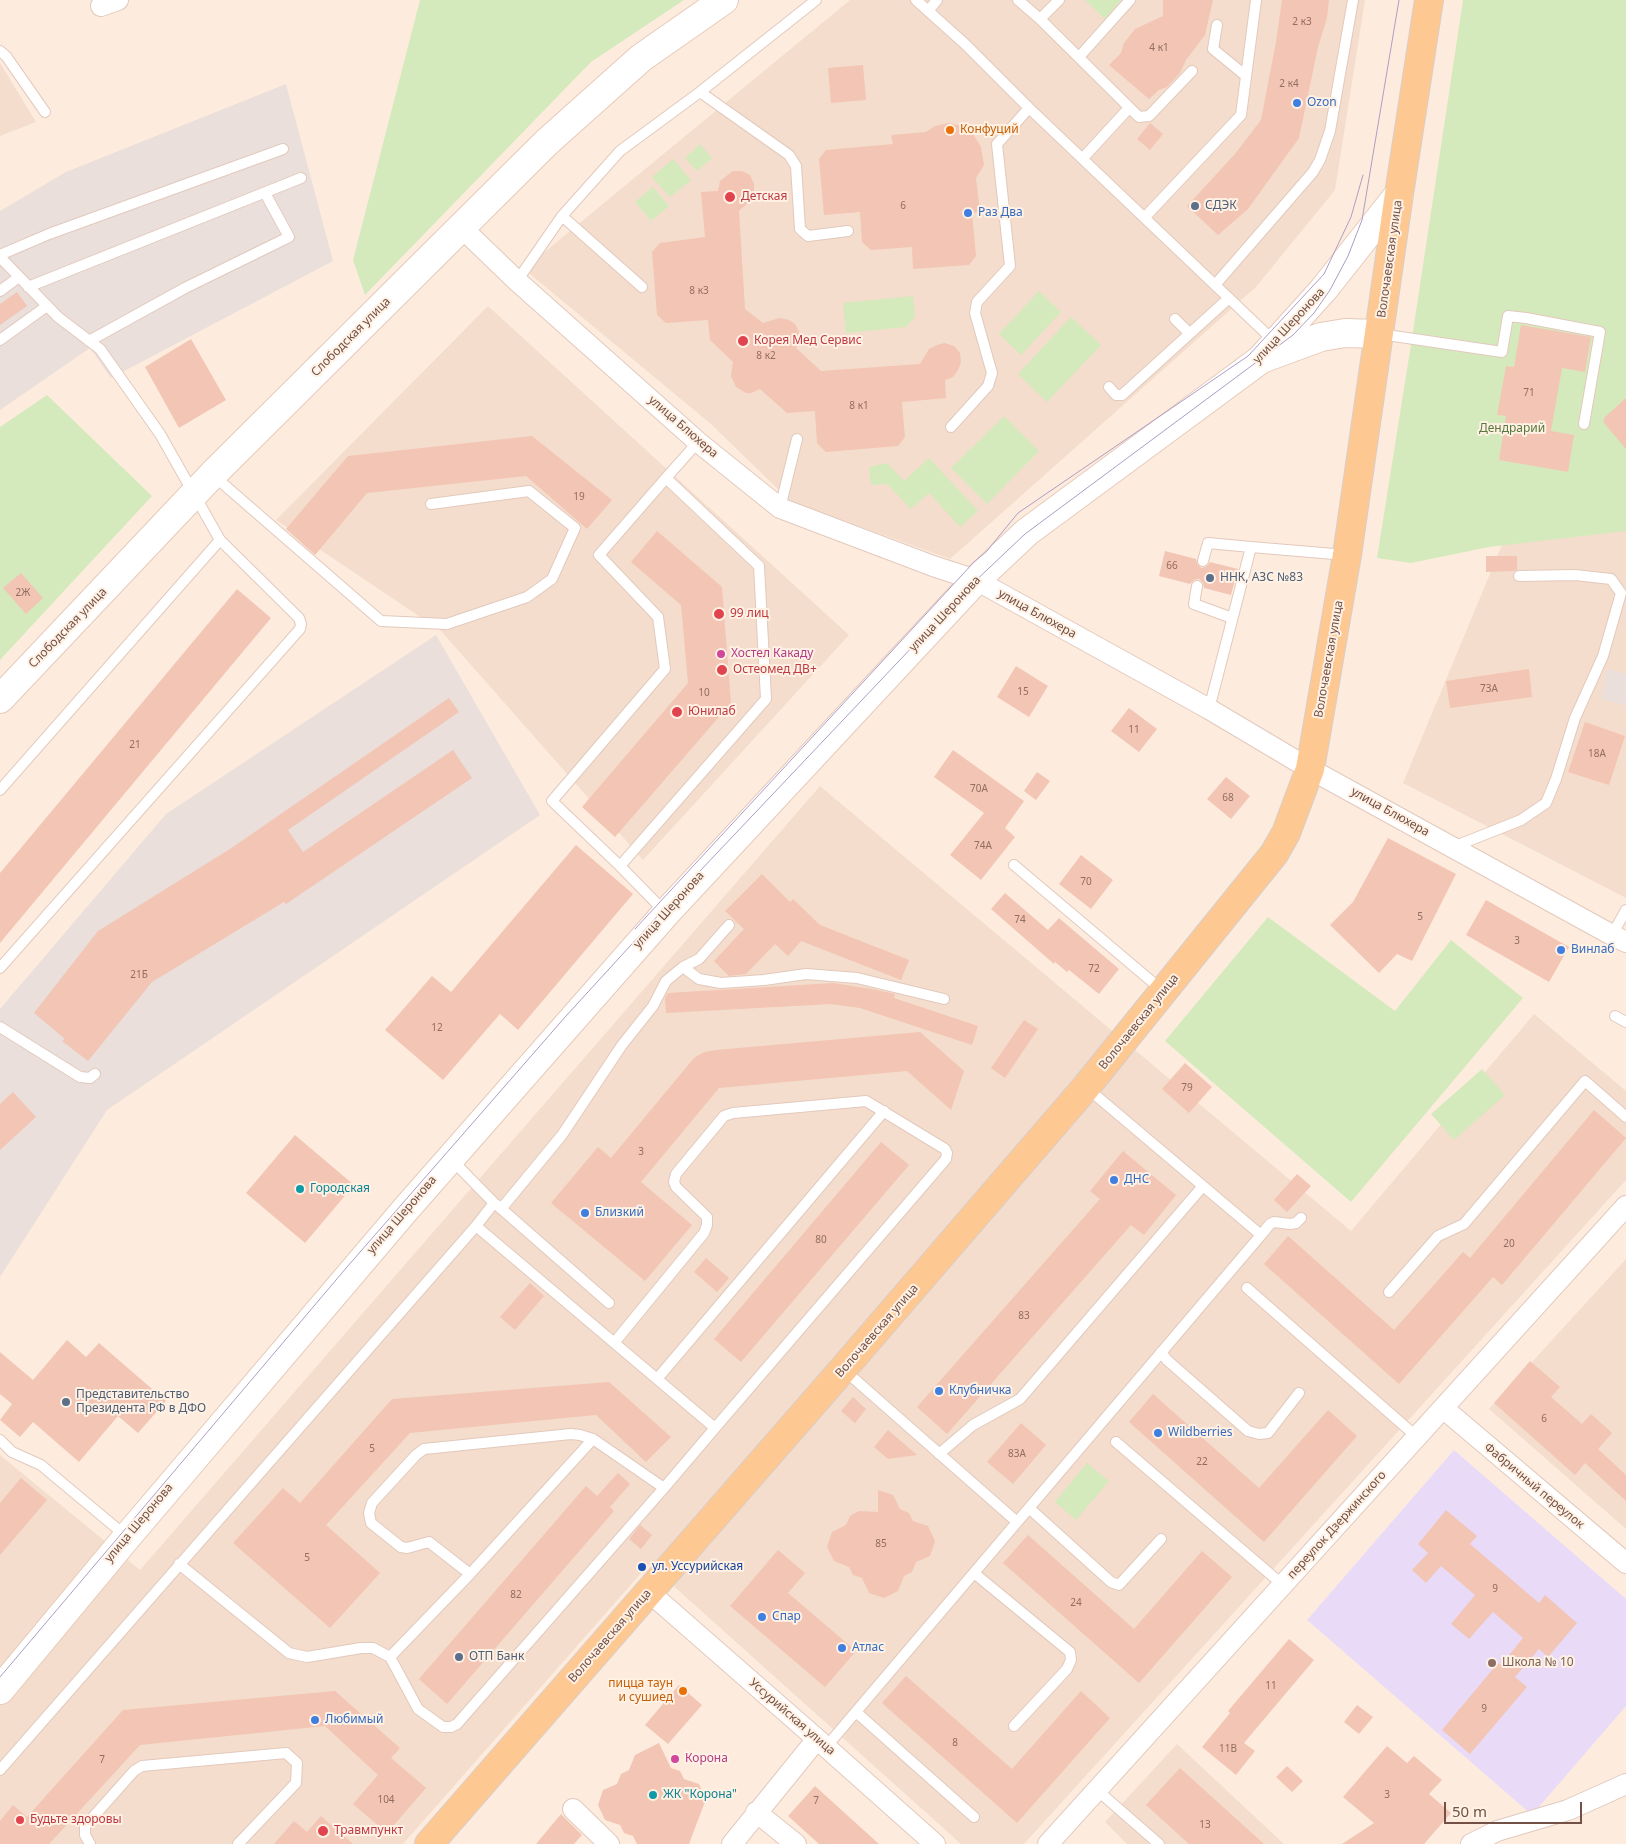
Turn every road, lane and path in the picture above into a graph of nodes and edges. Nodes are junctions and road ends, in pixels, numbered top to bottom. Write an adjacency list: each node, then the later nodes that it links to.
1 (724, 0): 29 (main road, Слободская улица)
2 (816, 0): 18 (lane)
3 (916, 0): 11 (lane)
4 (937, 0): 11 (lane)
5 (1018, 0): 12 (lane)
6 (1059, 0): 12 (lane)
7 (1130, 0): 15 (lane)
8 (1256, 0): 17 (lane)
9 (1353, 0): 34 (lane)
10 (1429, 0): 26 (main road, Волочаевская улица)
11 (928, 11): 19 (lane)
12 (1040, 19): 15 (lane)
13 (1217, 25): 17 (lane)
14 (0, 51): 21 (lane)
15 (1079, 57): 20 (lane)
16 (1192, 71): 20 (lane)
17 (1246, 76): 28 (lane)
18 (700, 92): 27 (lane); 30 (lane)
19 (1029, 108): 23 (lane); 48 (lane)
20 (1130, 108): 23 (lane)
21 (45, 112)
22 (283, 149): 31 (lane)
23 (1083, 158): 28 (lane)
24 (301, 178): 25 (lane)
25 (264, 193): 35 (lane); 44 (lane)
26 (1399, 194): 42 (main road, Волочаевская улица); 45 (main road, улица Шеронова)
27 (562, 216): 33 (lane); 36 (lane)
28 (1145, 217): 34 (lane)
29 (461, 227): 33 (street, улица Блюхера); 51 (main road, Слободская улица)
30 (848, 231)
31 (0, 256): 32 (lane)
32 (19, 277): 35 (lane); 37 (lane)
33 (517, 281): 50 (street, улица Блюхера)
34 (1215, 285): 38 (lane)
35 (28, 286): 39 (lane)
36 (642, 287)
37 (0, 291)
38 (1229, 298): 41 (lane); 45 (lane)
39 (47, 306): 43 (lane); 44 (lane)
40 (1175, 319): 41 (lane)
41 (1189, 333): 46 (lane)
42 (1380, 334): 45 (main road); 47 (lane); 58 (main road, Волочаевская улица)
43 (0, 340)
44 (89, 341): 53 (lane)
45 (1268, 351): 61 (main road, улица Шеронова)
46 (1109, 388)
47 (1584, 424)
48 (951, 427)
49 (797, 439): 55 (lane)
50 (698, 442): 52 (lane); 55 (street, улица Блюхера)
51 (212, 475): 53 (main road, Слободская улица); 54 (lane)
52 (666, 478): 70 (lane); 70 (lane)
53 (193, 495): 56 (lane); 64 (main road, Слободская улица)
54 (431, 504)
55 (780, 508): 61 (street, улица Блюхера)
56 (220, 540): 67 (lane); 75 (lane)
57 (1250, 547): 58 (lane); 59 (lane); 63 (lane)
58 (1347, 555): 66 (main road, Волочаевская улица)
59 (1203, 561)
60 (1518, 576): 68 (lane)
61 (976, 580): 65 (street, улица Блюхера); 72 (main road, улица Шеронова)
62 (1197, 586): 63 (lane)
63 (1232, 618): 65 (lane)
64 (0, 699)
65 (1209, 709): 66 (street, улица Блюхера)
66 (1310, 769): 68 (street, улица Блюхера); 77 (main road, Волочаевская улица)
67 (0, 790)
68 (1453, 846): 74 (street, улица Блюхера)
69 (1014, 865): 77 (lane)
70 (620, 866): 72 (lane)
71 (1626, 910): 74 (lane)
72 (666, 913): 86 (main road, улица Шеронова)
73 (729, 925): 76 (lane)
74 (1619, 938)
75 (0, 968)
76 (683, 968): 78 (lane); 88 (lane)
77 (1163, 991): 83 (main road, Волочаевская улица)
78 (944, 999)
79 (1615, 1016): 80 (lane)
80 (1626, 1022)
81 (0, 1027): 82 (lane)
82 (95, 1074)
83 (1086, 1087): 87 (lane); 98 (main road, Волочаевская улица)
84 (884, 1111): 96 (lane); 99 (lane); 102 (lane)
85 (1626, 1117): 94 (lane)
86 (451, 1159): 88 (lane); 111 (main road, улица Шеронова)
87 (1203, 1186): 92 (lane); 107 (lane)
88 (498, 1206): 91 (lane); 95 (lane)
89 (1626, 1206): 101 (street, переулок Дзержинского)
90 (1301, 1218): 92 (lane)
91 (476, 1226): 96 (lane); 114 (lane)
92 (1261, 1235): 97 (lane)
93 (1247, 1288): 103 (lane)
94 (1389, 1292)
95 (609, 1303)
96 (614, 1343): 99 (lane)
97 (1161, 1352): 100 (lane); 109 (lane)
98 (843, 1369): 107 (lane); 118 (main road, Волочаевская улица)
99 (657, 1379): 102 (lane)
100 (1299, 1393)
101 (1443, 1408): 103 (street, переулок Дзержинского); 113 (street, Фабричный переулок)
102 (716, 1428): 108 (lane)
103 (1417, 1437): 117 (street, переулок Дзержинского)
104 (593, 1439): 108 (lane); 116 (lane); 116 (lane)
105 (0, 1440): 111 (lane)
106 (1116, 1442): 117 (lane)
107 (939, 1454): 110 (lane)
108 (664, 1488): 119 (lane)
109 (1029, 1508): 110 (lane); 112 (lane)
110 (1016, 1522): 115 (lane)
111 (127, 1537): 120 (main road, улица Шеронова)
112 (1161, 1539)
113 (1624, 1557)
114 (179, 1564): 119 (lane); 124 (lane)
115 (974, 1573): 121 (lane); 122 (lane)
116 (470, 1574): 119 (lane)
117 (1283, 1584): 126 (street, переулок Дзержинского)
118 (649, 1592): 123 (street, Уссурийская улица); 132 (main road, Волочаевская улица)
119 (390, 1657)
120 (0, 1690)
121 (856, 1712): 123 (lane); 129 (lane)
122 (1014, 1726)
123 (822, 1743): 128 (street); 136 (street, Уссурийская улица)
124 (0, 1770)
125 (1626, 1784): 139 (street)
126 (1097, 1790): 137 (street, переулок Дзержинского); 138 (lane)
127 (572, 1809): 133 (street)
128 (756, 1812): 134 (street); 135 (street)
129 (974, 1818)
130 (90, 1844): 131 (lane)
131 (238, 1844)
132 (429, 1844)
133 (609, 1844)
134 (732, 1844)
135 (796, 1844)
136 (935, 1844)
137 (1048, 1844)
138 (1159, 1844)
139 (1471, 1844)

